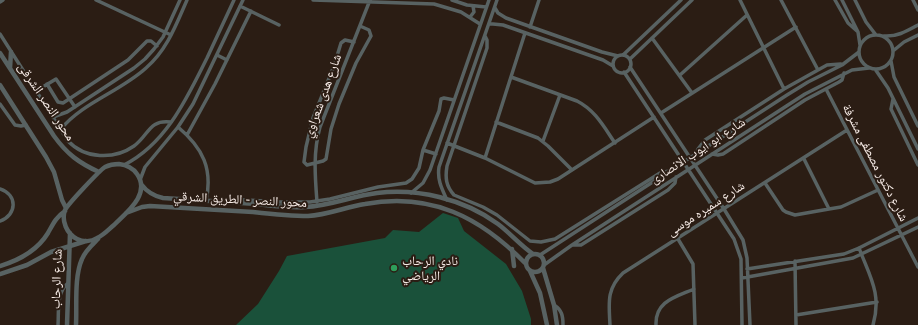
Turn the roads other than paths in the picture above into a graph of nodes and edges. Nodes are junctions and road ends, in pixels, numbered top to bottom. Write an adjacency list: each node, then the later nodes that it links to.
1 (3, 0): 21 (street)
2 (96, 0): 38 (street)
3 (180, 0): 38 (street)
4 (187, 0): 42 (street)
5 (234, 0): 94 (street)
6 (243, 0): 23 (street)
7 (313, 0): 20 (street)
8 (452, 0): 22 (street)
9 (489, 0): 25 (street)
10 (497, 0): 26 (street)
11 (539, 0): 36 (street)
12 (681, 0): 57 (street)
13 (692, 0): 47 (street)
14 (740, 0): 29 (street)
15 (781, 0): 37 (street)
16 (835, 0): 39 (street)
17 (842, 0): 39 (street)
18 (855, 0): 43 (street)
19 (913, 0): 27 (street)
20 (370, 1): 30 (street); 35 (street, شارع هدى شعراوي)
21 (0, 2)
22 (464, 2): 24 (street)
23 (240, 6): 28 (street); 56 (street)
24 (473, 6): 25 (street); 30 (street)
25 (486, 7): 31 (street)
26 (495, 8): 32 (street); 36 (street)
27 (918, 10)
28 (251, 11): 34 (street); 60 (street)
29 (747, 15): 51 (street); 72 (street)
30 (470, 17): 31 (street)
31 (480, 24): 86 (street)
32 (489, 24): 40 (street); 45 (street)
33 (918, 24): 46 (street)
34 (279, 25)
35 (360, 26): 48 (street, شارع هدى شعراوي); 75 (street)
36 (530, 27): 58 (street)
37 (796, 27): 51 (street); 68 (street)
38 (165, 32): 42 (street); 49 (street)
39 (858, 32): 50 (street)
40 (525, 33): 63 (street); 74 (street)
41 (0, 34): 53 (street)
42 (171, 35): 101 (street)
43 (876, 35): 46 (street); 50 (street)
44 (918, 35): 52 (street)
45 (485, 36): 100 (street); 107 (street)
46 (883, 36): 52 (street)
47 (652, 38): 59 (street); 72 (street)
48 (354, 42): 73 (street, شارع هدى شعراوي); 87 (street)
49 (157, 46): 70 (street); 76 (street)
50 (860, 47): 54 (street)
51 (764, 48): 79 (street); 82 (street)
52 (893, 51): 61 (street)
53 (11, 52): 65 (street); 81 (street)
54 (859, 52): 62 (street, شارع ابو ايوب الانصارى); 66 (street)
55 (0, 53): 65 (street, محور النصر الشرقى)
56 (217, 55): 60 (street); 99 (street)
57 (623, 55): 58 (street); 59 (street)
58 (618, 56): 63 (street)
59 (630, 59): 64 (street)
60 (227, 60): 103 (street)
61 (891, 60): 67 (street); 98 (street)
62 (842, 64): 68 (street); 112 (street, شارع ابو ايوب الانصارى)
63 (613, 66): 69 (street)
64 (630, 67): 69 (street); 91 (street)
65 (10, 68): 127 (street, محور النصر الشرقى)
66 (869, 68): 67 (street); 71 (street, شارع ابو ايوب الانصارى)
67 (875, 69): 85 (street)
68 (818, 70): 79 (street)
69 (624, 72): 93 (street)
70 (107, 74): 76 (street); 84 (street)
71 (844, 74): 80 (street); 113 (street, شارع ابو ايوب الانصارى)
72 (680, 75): 82 (street)
73 (340, 76): 75 (street); 89 (street, شارع هدى شعراوي)
74 (511, 77): 83 (street); 95 (street)
75 (350, 79): 119 (street)
76 (112, 82): 90 (street)
77 (47, 84): 81 (street); 84 (street); 84 (street)
78 (0, 85): 96 (street)
79 (784, 89): 112 (street)
80 (826, 89): 102 (street, شارع دكتور مصطفى مشرفة); 113 (street)
81 (36, 91): 92 (street)
82 (692, 93): 91 (street)
83 (560, 95): 104 (street); 106 (street)
84 (70, 99): 90 (street)
85 (893, 99): 108 (street); 120 (street)
86 (454, 100): 97 (street); 109 (street)
87 (320, 101): 89 (street); 119 (street)
88 (0, 104): 96 (street)
89 (328, 104): 119 (street, شارع هدى شعراوي)
90 (75, 107): 92 (street)
91 (661, 113): 114 (street)
92 (53, 117): 101 (street)
93 (654, 117): 106 (street); 118 (street)
94 (171, 122): 101 (street); 110 (street)
95 (496, 122): 104 (street); 115 (street)
96 (26, 125): 142 (street)
97 (446, 126): 100 (street); 111 (street)
98 (918, 126)
99 (178, 127): 103 (street); 117 (street)
100 (453, 127): 105 (street)
101 (61, 129)
102 (848, 130): 116 (street, شارع سميره موسى); 131 (street, شارع دكتور مصطفى مشرفة)
103 (187, 135): 136 (street)
104 (543, 141): 126 (street)
105 (448, 143): 107 (street); 124 (street)
106 (614, 143): 126 (street)
107 (454, 146): 115 (street); 150 (street)
108 (918, 149)
109 (423, 150): 111 (street); 132 (street)
110 (142, 154): 117 (street); 121 (street)
111 (436, 154): 122 (street)
112 (696, 154): 114 (street, شارع ابو ايوب الانصارى)
113 (712, 154): 123 (street, شارع ابو ايوب الانصارى)
114 (690, 157): 118 (street, شارع ابو ايوب الانصارى); 123 (street)
115 (484, 158): 126 (street)
116 (804, 159): 129 (street, شارع سميره موسى); 141 (street)
117 (150, 161): 128 (street)
118 (684, 162): 125 (street); 150 (street, شارع ابو ايوب الانصارى)
119 (314, 164): 138 (street, شارع هدى شعراوي)
120 (918, 164)
121 (124, 165): 127 (street); 128 (street, محور النصر - الطريق الشرقي)
122 (432, 165): 124 (street); 133 (street)
123 (695, 165): 125 (street, شارع ابو ايوب الانصارى); 140 (street)
124 (439, 168): 135 (street)
125 (689, 169): 144 (street); 165 (street, شارع ابو ايوب الانصارى)
126 (572, 170)
127 (99, 172): 142 (street)
128 (141, 182): 134 (street, محور النصر - الطريق الشرقي); 143 (street, شارع الرحاب)
129 (765, 183): 140 (street, شارع سميره موسى); 141 (street)
130 (0, 189): 146 (street)
131 (878, 190): 141 (street); 148 (street, شارع دكتور مصطفى مشرفة)
132 (365, 193): 133 (street, محور النصر - الطريق الشرقي); 137 (street, محور النصر - الطريق الشرقي); 138 (street)
133 (411, 193): 135 (street, محور النصر - الطريق الشرقي)
134 (197, 200): 136 (street, محور النصر - الطريق الشرقي); 139 (street)
135 (447, 200): 158 (street, محور النصر - الطريق الشرقي)
136 (206, 201): 137 (street, محور النصر - الطريق الشرقي)
137 (219, 202): 138 (street)
138 (317, 202)
139 (196, 209): 143 (street, محور النصر - الطريق الشرقي); 157 (street, محور النصر - الطريق الشرقي)
140 (724, 209): 144 (street, شارع سميره موسى); 167 (street)
141 (829, 209)
142 (65, 210): 149 (street); 163 (street)
143 (126, 213): 151 (street, شارع الرحاب)
144 (718, 214): 153 (street, شارع سميره موسى); 169 (street)
145 (918, 218): 148 (street)
146 (0, 222)
147 (918, 227): 152 (street)
148 (898, 228): 152 (street, شارع دكتور مصطفى مشرفة); 156 (street)
149 (70, 233): 154 (street); 155 (street, شارع الرحاب)
150 (570, 233): 159 (street, شارع ابو ايوب الانصارى)
151 (103, 235): 154 (street); 177 (street, شارع الرحاب)
152 (901, 235): 160 (street); 166 (street, شارع دكتور مصطفى مشرفة)
153 (678, 239): 175 (street); 187 (street, شارع سميره موسى)
154 (86, 241): 155 (street)
155 (69, 247): 171 (street); 174 (street, شارع الرحاب)
156 (859, 248): 160 (street); 161 (street)
157 (512, 249): 162 (street, محور النصر - الطريق الشرقي); 164 (street)
158 (533, 254): 159 (street); 162 (street)
159 (540, 255): 165 (street)
160 (861, 255): 168 (street); 178 (street)
161 (795, 261): 167 (street); 168 (street)
162 (526, 263): 170 (street)
163 (0, 266)
164 (514, 266)
165 (544, 267): 170 (street); 179 (street)
166 (918, 267)
167 (748, 269): 169 (street); 172 (street)
168 (795, 269): 172 (street); 180 (street)
169 (742, 270): 173 (street)
170 (530, 271): 184 (street)
171 (0, 274)
172 (748, 277): 173 (street); 191 (street)
173 (742, 278): 190 (street)
174 (68, 283): 176 (street, شارع الرحاب); 181 (street)
175 (694, 289): 188 (street); 189 (street)
176 (68, 292): 177 (street); 182 (street, شارع الرحاب)
177 (77, 292): 183 (street, شارع الرحاب)
178 (877, 302): 180 (street); 193 (street)
179 (554, 305): 185 (street); 186 (street)
180 (796, 315): 192 (street)
181 (58, 325)
182 (67, 325)
183 (76, 325)
184 (547, 325)
185 (557, 325)
186 (563, 325)
187 (610, 325)
188 (656, 325)
189 (696, 325)
190 (742, 325)
191 (750, 325)
192 (796, 325)
193 (873, 325)

